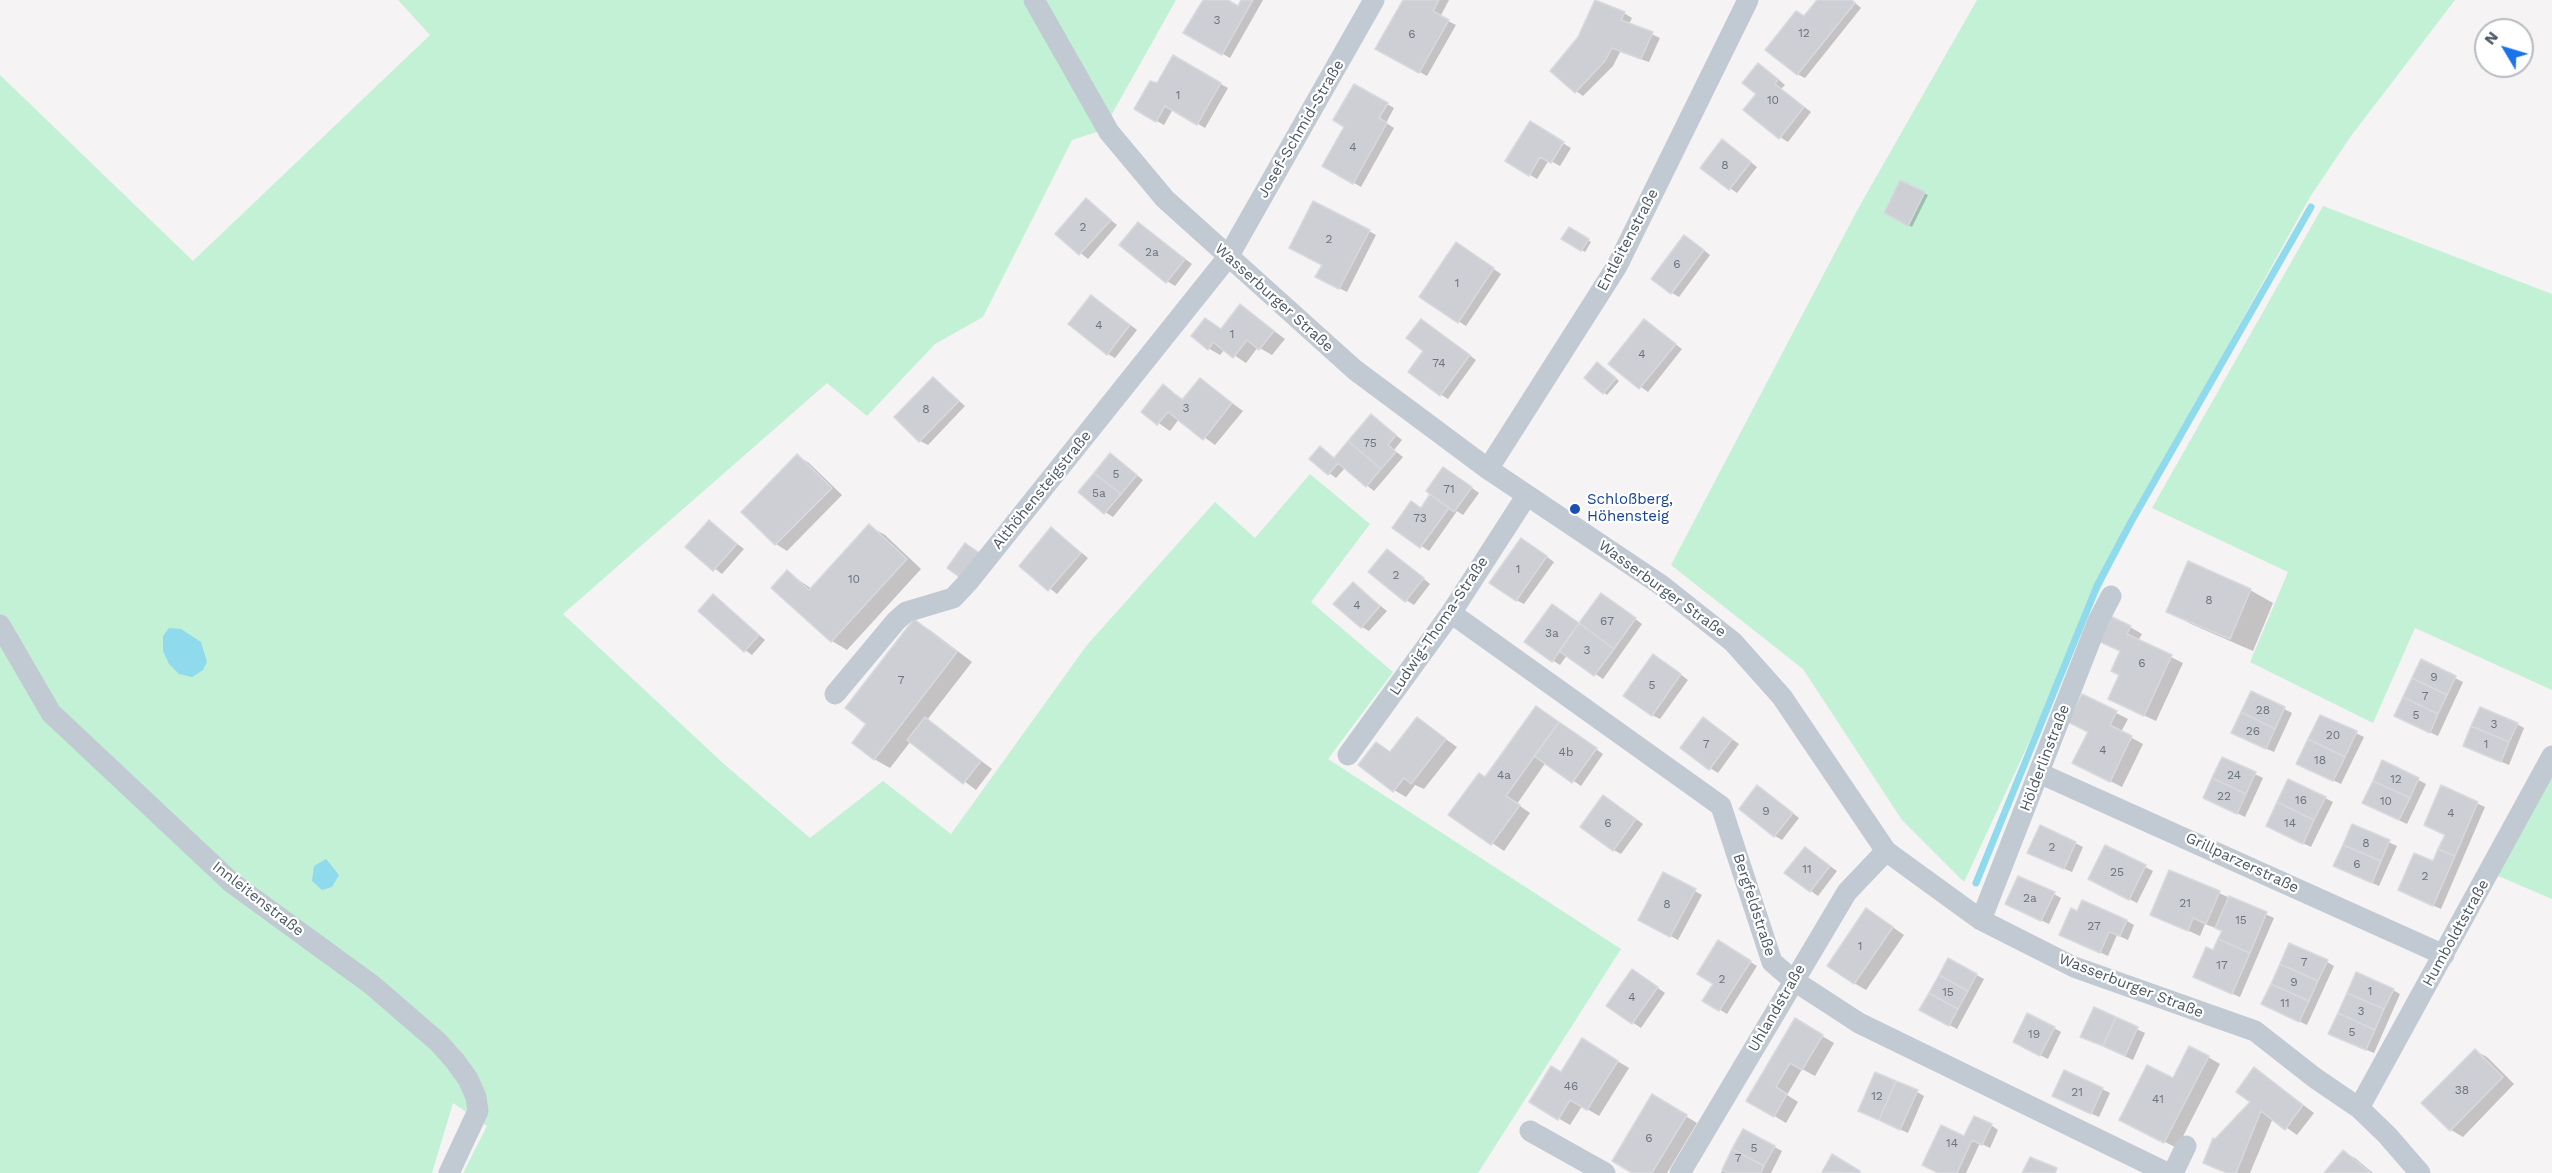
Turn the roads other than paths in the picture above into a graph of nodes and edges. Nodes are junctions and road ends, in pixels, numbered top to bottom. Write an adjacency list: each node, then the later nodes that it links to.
1 (1034, 0): 4 (street, Wasserburger Straße)
2 (1374, 0): 4 (street, Josef-Schmid-Straße)
3 (1748, 0): 5 (street, Entleitenstraße)
4 (1228, 257): 5 (street, Wasserburger Straße); 10 (street, Althöhensteigstraße)
5 (1488, 469): 6 (street, Wasserburger Straße)
6 (1527, 495): 8 (street, Ludwig-Thoma-Straße); 14 (street, Wasserburger Straße)
7 (2111, 596): 13 (street, Hölderlinstraße)
8 (1451, 614): 11 (street, Ludwig-Thoma-Straße); 17 (street, Bergfeldstraße)
9 (0, 625): 21 (street, Innleitenstraße)
10 (835, 694)
11 (1348, 755)
12 (2552, 756): 16 (street, Humboldtstraße)
13 (2039, 773): 15 (street, Hölderlinstraße); 16 (street, Grillparzerstraße)
14 (1886, 851): 15 (street, Wasserburger Straße); 17 (street, Uhlandstraße)
15 (1982, 920): 18 (street, Wasserburger Straße)
16 (2444, 955): 18 (street, Humboldtstraße)
17 (1793, 980): 23 (street, Uhlandstraße); 24 (street, Bergfeldstraße)
18 (2359, 1108): 26 (street, Wasserburger Straße)
19 (1530, 1131): 22 (street)
20 (2186, 1146): 25 (street)
21 (449, 1173)
22 (1605, 1173)
23 (1680, 1173)
24 (2167, 1173)
25 (2173, 1173)
26 (2420, 1173)

